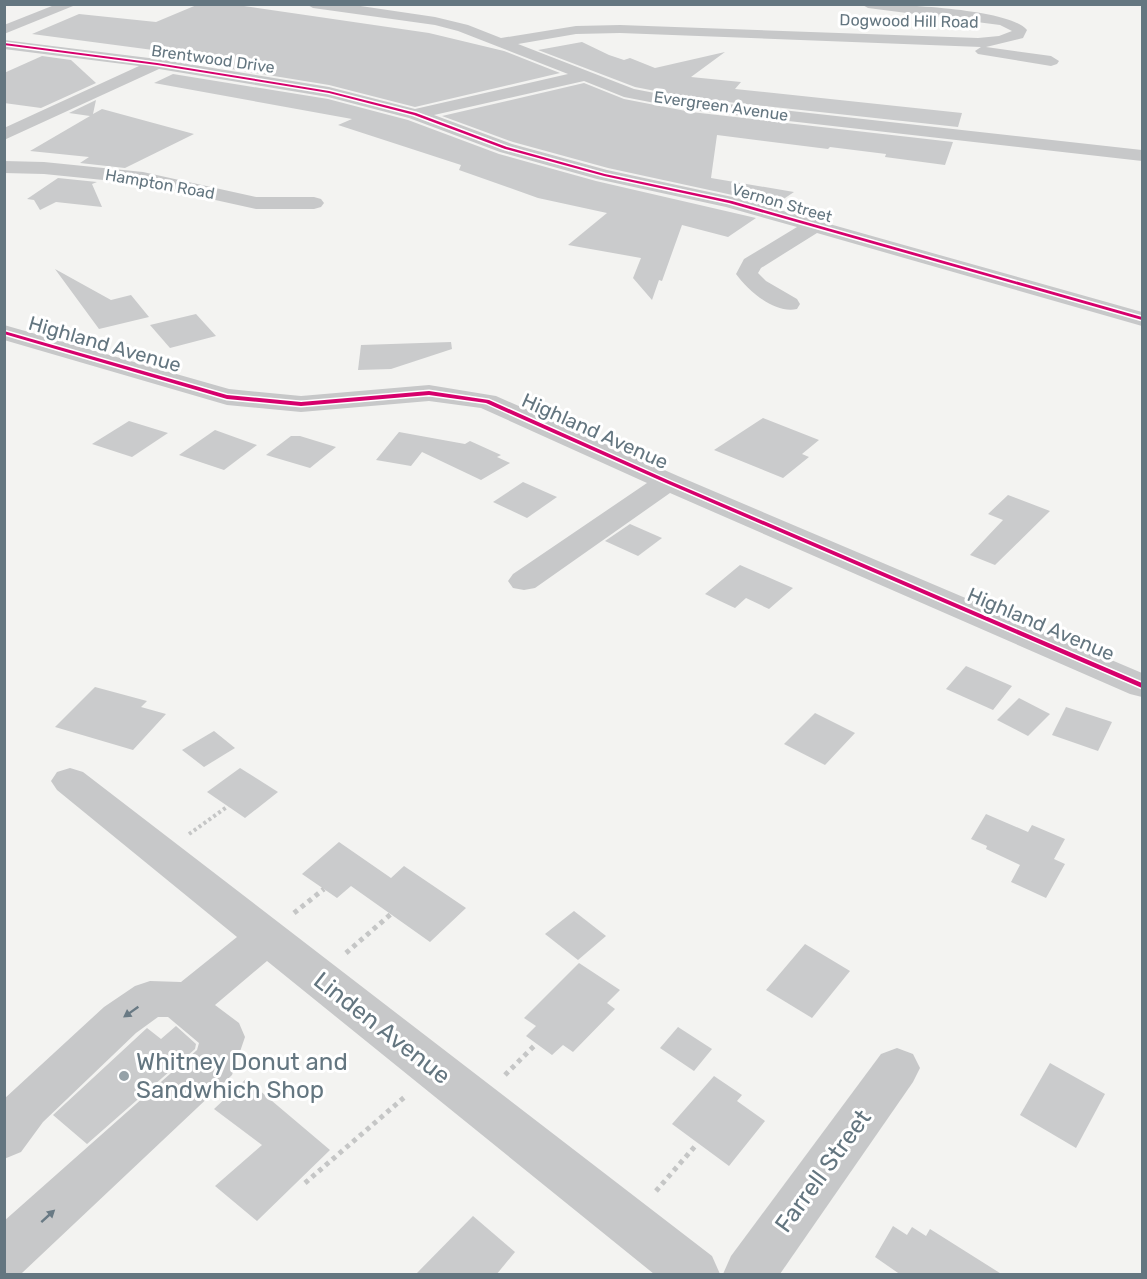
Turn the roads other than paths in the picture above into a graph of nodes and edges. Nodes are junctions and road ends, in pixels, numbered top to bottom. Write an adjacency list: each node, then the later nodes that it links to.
1 (71, 4): 4 (street)
2 (313, 4): 6 (street, Evergreen Avenue)
3 (868, 4): 5 (street, Dogwood Hill Road)
4 (4, 30)
5 (901, 40): 6 (street, Dogwood Hill Road); 8 (street)
6 (502, 42): 10 (street, Evergreen Avenue)
7 (4, 44): 9 (street, Brentwood Drive)
8 (1051, 61)
9 (158, 64): 11 (street, Brentwood Drive); 12 (street)
10 (583, 76): 11 (street); 13 (street, Evergreen Avenue)
11 (415, 114): 16 (street, Vernon Street)
12 (4, 135)
13 (1143, 156)
14 (4, 167): 15 (street, Hampton Road)
15 (314, 202)
16 (814, 226): 17 (street); 18 (street, Vernon Street)
17 (789, 304)
18 (1143, 319)
19 (4, 332): 20 (street, Highland Avenue)
20 (668, 482): 21 (street); 22 (street, Highland Avenue)
21 (524, 581)
22 (1143, 686)
23 (70, 781): 24 (street, Linden Avenue)
24 (267, 937): 25 (street); 29 (street, Linden Avenue)
25 (185, 1004): 27 (street, one-way to 27); 28 (street, one-way to 25)
26 (897, 1068): 30 (street, Farrell Street)
27 (15, 1122)
28 (4, 1255)
29 (694, 1275)
30 (749, 1275)

